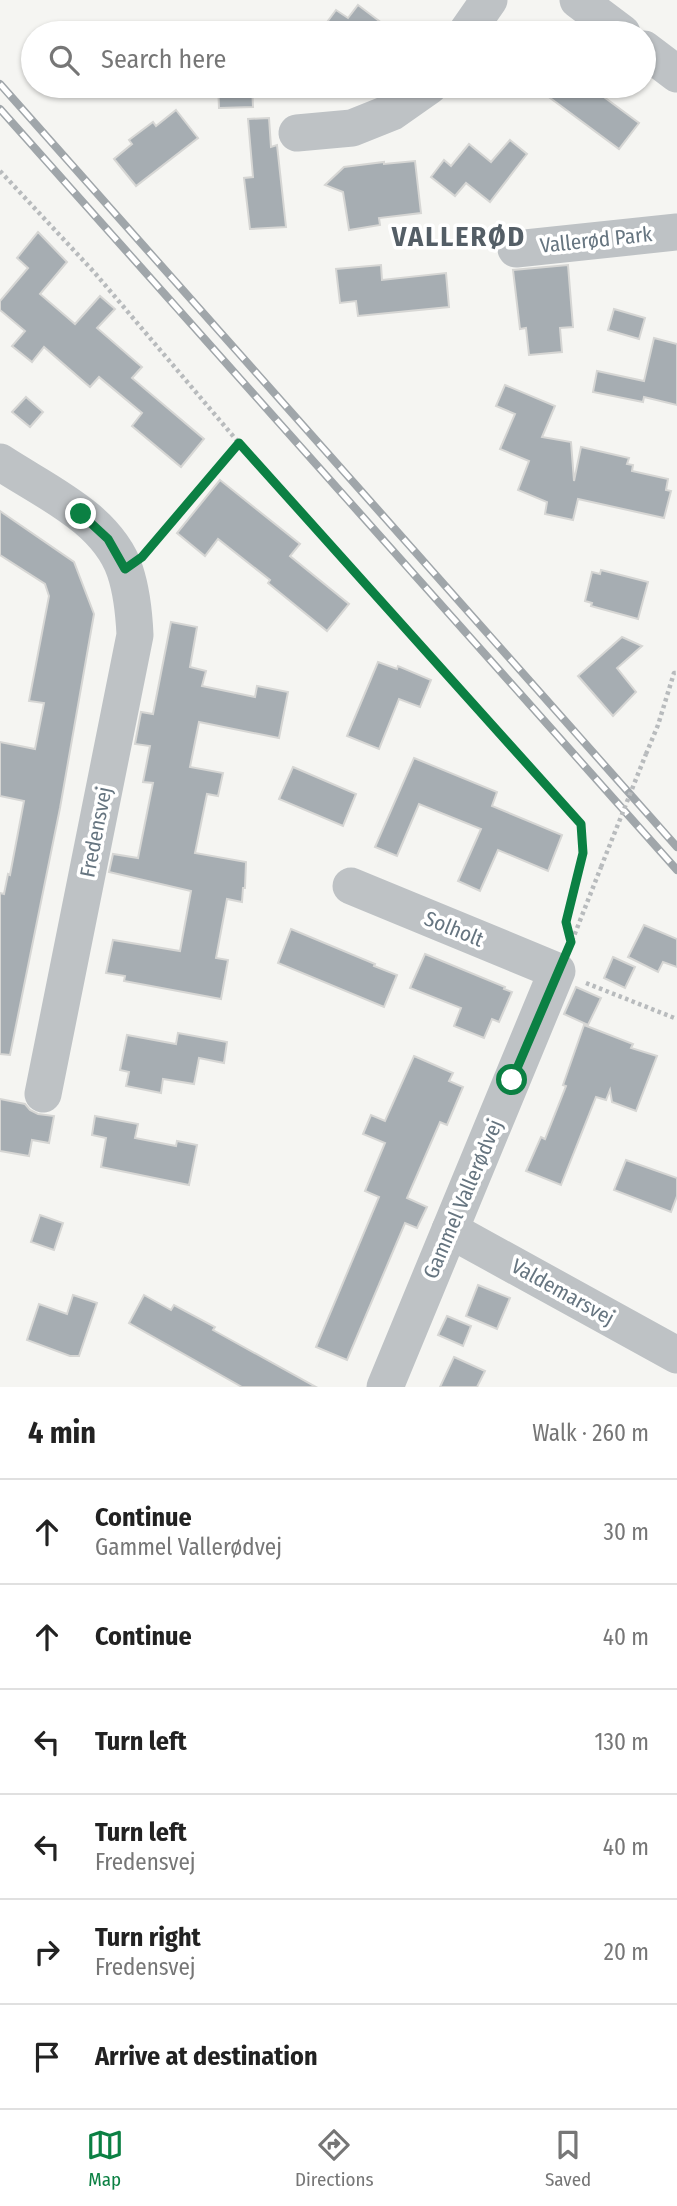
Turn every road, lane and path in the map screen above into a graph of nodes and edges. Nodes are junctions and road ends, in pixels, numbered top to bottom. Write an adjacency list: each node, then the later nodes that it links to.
1 (489, 0): 3 (street)
2 (578, 0): 4 (street)
3 (474, 21)
4 (606, 21)
5 (656, 58): 6 (street)
6 (677, 74)
7 (412, 98): 8 (street)
8 (297, 133)
9 (0, 171): 12 (path)
10 (677, 232): 11 (street, Vallerød Park)
11 (516, 249)
12 (239, 443): 14 (path); 17 (path)
13 (0, 463): 14 (street, Fredensvej)
14 (125, 569): 19 (street, Fredensvej)
15 (677, 673): 17 (path, bridge)
16 (351, 886): 17 (street, Solholt)
17 (564, 957): 18 (path); 20 (street, Gammel Vallerødvej)
18 (677, 1019)
19 (43, 1094)
20 (450, 1230): 21 (street, Valdemarsvej); 22 (street, Gammel Vallerødvej)
21 (677, 1354)
22 (385, 1387)

